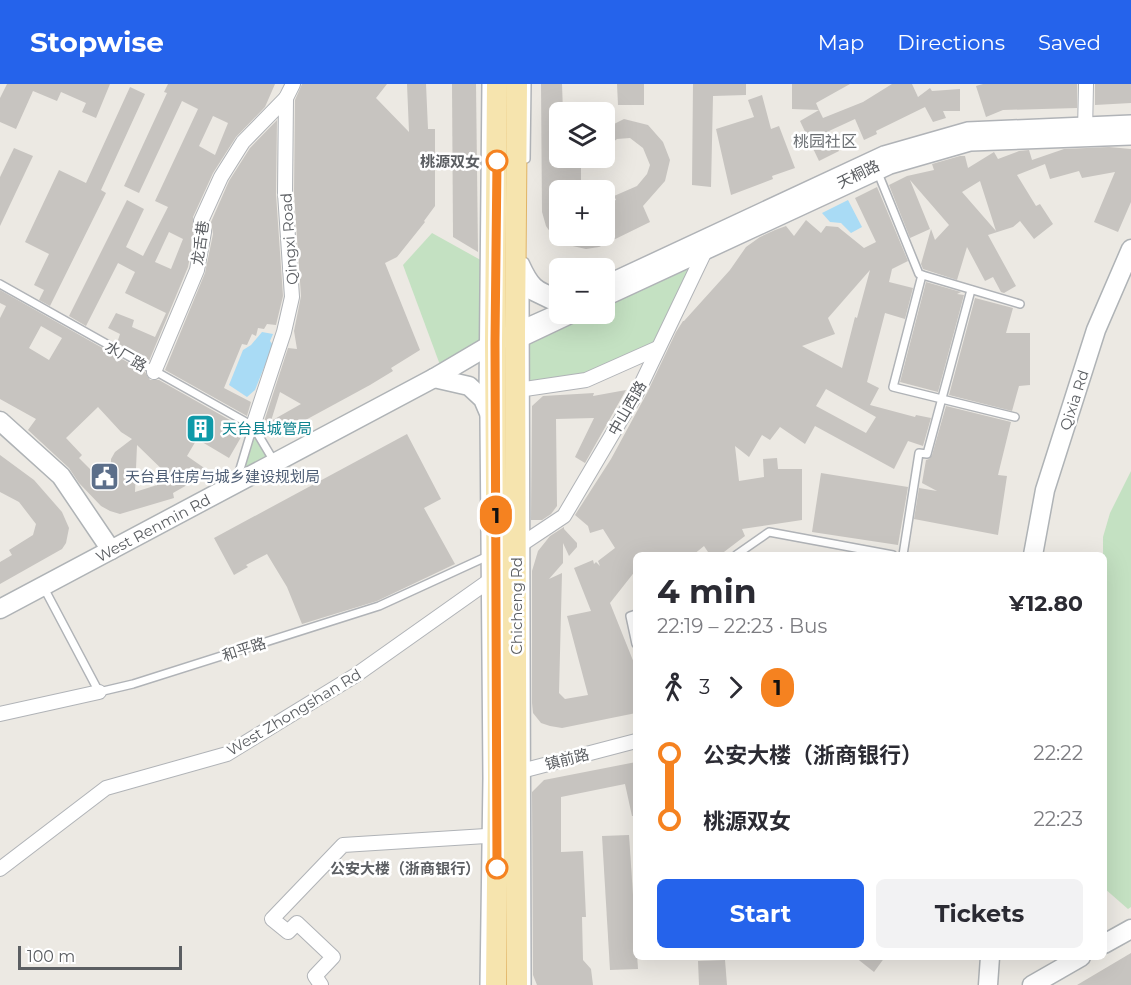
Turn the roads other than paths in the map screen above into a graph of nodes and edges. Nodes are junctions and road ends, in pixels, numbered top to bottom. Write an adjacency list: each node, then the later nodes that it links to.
1 (293, 84): 7 (street, Qingxi Road)
2 (486, 84): 30 (lane)
3 (497, 84): 30 (main road, Chicheng Rd)
4 (517, 84): 16 (main road, Chicheng Rd)
5 (527, 84): 13 (lane)
6 (1086, 84): 9 (street)
7 (286, 98): 32 (street, 龙舌巷); 38 (street, Qingxi Road)
8 (1131, 119): 9 (lane)
9 (1085, 126): 10 (main road, 天桐路); 12 (main road, 天桐路); 17 (lane)
10 (1131, 130)
11 (1131, 141): 15 (lane)
12 (875, 165): 15 (main road, 天桐路); 18 (lane)
13 (526, 167)
14 (1131, 249): 48 (main road, Qixia Rd)
15 (704, 252): 21 (main road, 天桐路); 24 (lane); 31 (street, 中山西路)
16 (522, 259): 20 (main road); 22 (lane); 29 (main road, Chicheng Rd)
17 (615, 275)
18 (922, 275): 23 (lane); 36 (lane)
19 (0, 284): 32 (lane, 水厂路)
20 (525, 287): 25 (main road); 29 (lane)
21 (615, 288)
22 (549, 290)
23 (971, 290): 26 (lane); 47 (lane)
24 (615, 297)
25 (549, 299)
26 (1020, 304)
27 (549, 319): 29 (main road)
28 (552, 324): 29 (lane)
29 (522, 334): 30 (main road); 34 (lane); 42 (main road, Chicheng Rd)
30 (489, 345): 33 (main road, West Renmin Rd); 35 (lane); 39 (main road, Chicheng Rd)
31 (658, 348): 34 (street); 42 (street, 中山西路)
32 (154, 372): 38 (lane, 水厂路)
33 (434, 378): 35 (main road); 40 (main road, West Renmin Rd)
34 (525, 388): 42 (lane)
35 (483, 399): 39 (main road); 49 (lane)
36 (1015, 417)
37 (0, 421): 43 (main road)
38 (253, 426): 40 (lane); 41 (lane)
39 (495, 428): 44 (main road, Chicheng Rd)
40 (275, 463): 41 (main road, West Renmin Rd)
41 (235, 484): 43 (main road, West Renmin Rd)
42 (521, 544): 57 (main road, Chicheng Rd)
43 (111, 550): 50 (main road, West Renmin Rd)
44 (496, 552): 54 (lane, 和平路); 57 (main road, Chicheng Rd)
45 (740, 552): 46 (lane)
46 (877, 552)
47 (903, 552)
48 (1034, 552)
49 (486, 583): 58 (lane); 59 (street, West Zhongshan Rd)
50 (43, 586): 51 (main road, West Renmin Rd); 54 (lane)
51 (0, 609)
52 (633, 615): 53 (lane)
53 (633, 630)
54 (99, 692): 55 (street)
55 (0, 714)
56 (633, 742): 57 (street, 镇前路)
57 (514, 773): 66 (main road, Chicheng Rd); 67 (main road, Chicheng Rd); 68 (lane)
58 (486, 836): 64 (street); 65 (lane)
59 (0, 869)
60 (1131, 929): 61 (main road)
61 (1107, 942)
62 (990, 960): 69 (main road)
63 (1076, 960): 70 (main road)
64 (321, 985)
65 (484, 985)
66 (496, 985)
67 (516, 985)
68 (527, 985)
69 (988, 985)
70 (1032, 985)

